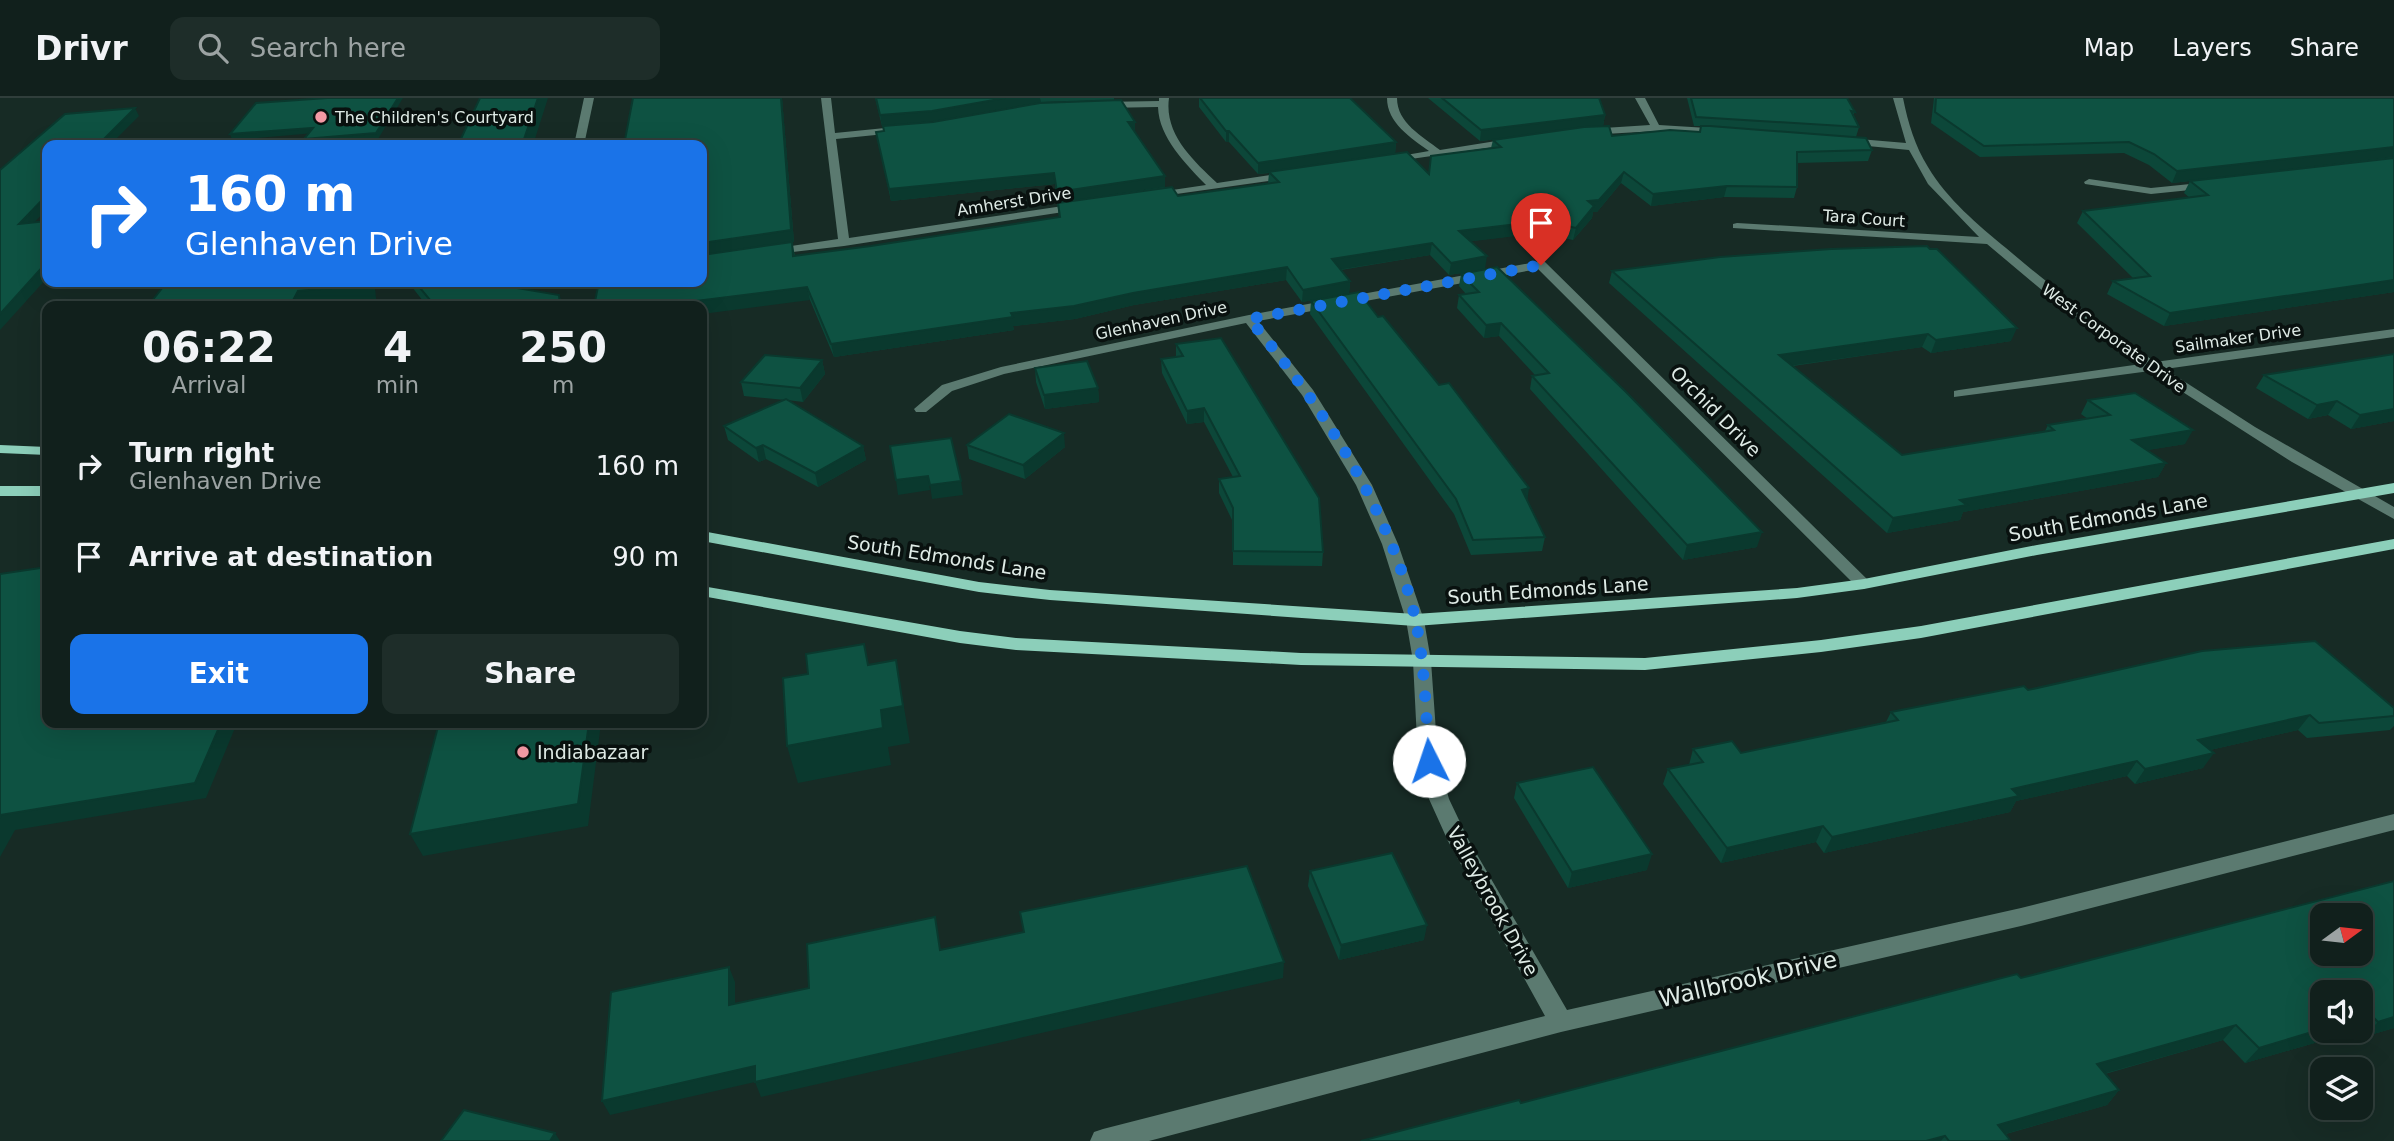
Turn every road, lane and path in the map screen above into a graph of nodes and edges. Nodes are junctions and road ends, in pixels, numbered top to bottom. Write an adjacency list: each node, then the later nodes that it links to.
1 (589, 98): 14 (street)
2 (826, 98): 12 (street)
3 (1392, 98): 17 (street)
4 (1640, 98): 9 (street)
5 (1898, 98): 16 (street, West Corporate Drive)
6 (1163, 101): 7 (street); 22 (street)
7 (1093, 105)
8 (921, 128): 12 (street)
9 (1656, 128): 10 (street); 11 (street)
10 (1736, 132)
11 (1572, 134)
12 (832, 136): 27 (street)
13 (1530, 139): 17 (street)
14 (580, 140)
15 (1840, 141): 16 (street)
16 (1914, 146): 26 (street, West Corporate Drive)
17 (1438, 153): 18 (street)
18 (1372, 163)
19 (1306, 173): 22 (street)
20 (2089, 182): 21 (street)
21 (2222, 183)
22 (1214, 186): 23 (street)
23 (1145, 197)
24 (1090, 205): 27 (street, Amherst Drive)
25 (1737, 226): 26 (street, Tara Court)
26 (1990, 242): 32 (street, West Corporate Drive)
27 (844, 243): 28 (street, Amherst Drive)
28 (754, 255)
29 (1541, 265): 30 (street, Glenhaven Drive); 44 (street, Orchid Drive)
30 (1249, 319): 34 (street, Glenhaven Drive); 46 (street, Valleybrook Drive)
31 (2394, 333): 32 (street, Sailmaker Drive)
32 (2152, 368): 33 (street, Sailmaker Drive); 40 (street, West Corporate Drive)
33 (1959, 394)
34 (921, 409)
35 (0, 450): 36 (main road)
36 (42, 451)
37 (2394, 488): 40 (main road, South Edmonds Lane)
38 (0, 491): 39 (main road)
39 (42, 491)
40 (2358, 494): 41 (street, West Corporate Drive); 44 (main road, South Edmonds Lane)
41 (2394, 514)
42 (707, 537): 46 (main road, South Edmonds Lane)
43 (2394, 544): 47 (main road)
44 (1864, 584): 46 (main road, South Edmonds Lane)
45 (707, 592): 47 (main road)
46 (1415, 620): 47 (street, Valleybrook Drive)
47 (1422, 660): 49 (street, Valleybrook Drive)
48 (2394, 822): 49 (street, Wallbrook Drive)
49 (1561, 1022): 50 (street, Wallbrook Drive)
50 (1102, 1141)

